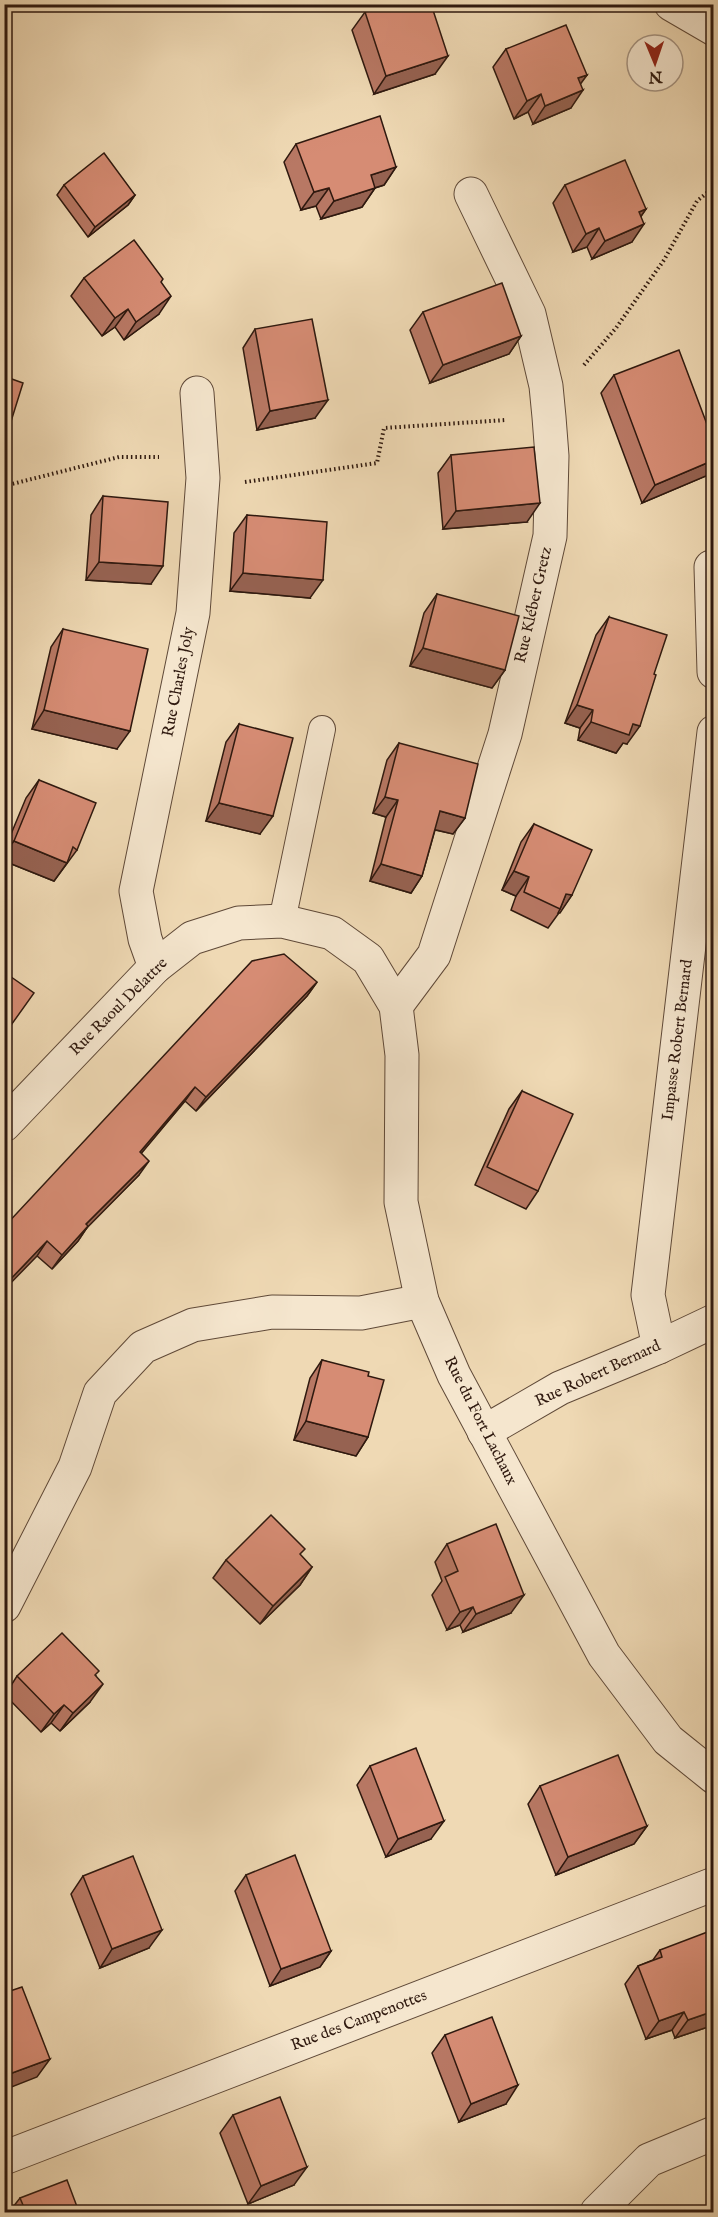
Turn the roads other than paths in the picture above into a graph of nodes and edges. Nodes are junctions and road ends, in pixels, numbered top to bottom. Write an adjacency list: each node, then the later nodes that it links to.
1 (671, 4): 2 (street)
2 (714, 29)
3 (471, 194): 11 (street, Rue Kléber Gretz)
4 (197, 393): 10 (street, Rue Charles Joly)
5 (711, 567): 6 (street)
6 (714, 672)
7 (322, 729): 9 (lane)
8 (714, 732): 15 (street, Impasse Robert Bernard)
9 (282, 921): 10 (street, Rue Raoul Delattre); 11 (street, Rue Raoul Delattre)
10 (155, 967): 12 (street, Rue Raoul Delattre)
11 (396, 1006): 13 (street, Rue du Fort Lachaux)
12 (4, 1125)
13 (422, 1301): 16 (street, Rue du Fort Lachaux); 17 (street)
14 (714, 1321): 15 (street, Rue Robert Bernard)
15 (659, 1347): 16 (street, Rue Robert Bernard)
16 (484, 1432): 18 (street, Rue du Fort Lachaux)
17 (4, 1606)
18 (714, 1777)
19 (714, 1884): 21 (street, Rue des Campenottes)
20 (714, 2133): 22 (street)
21 (4, 2158)
22 (597, 2212)

